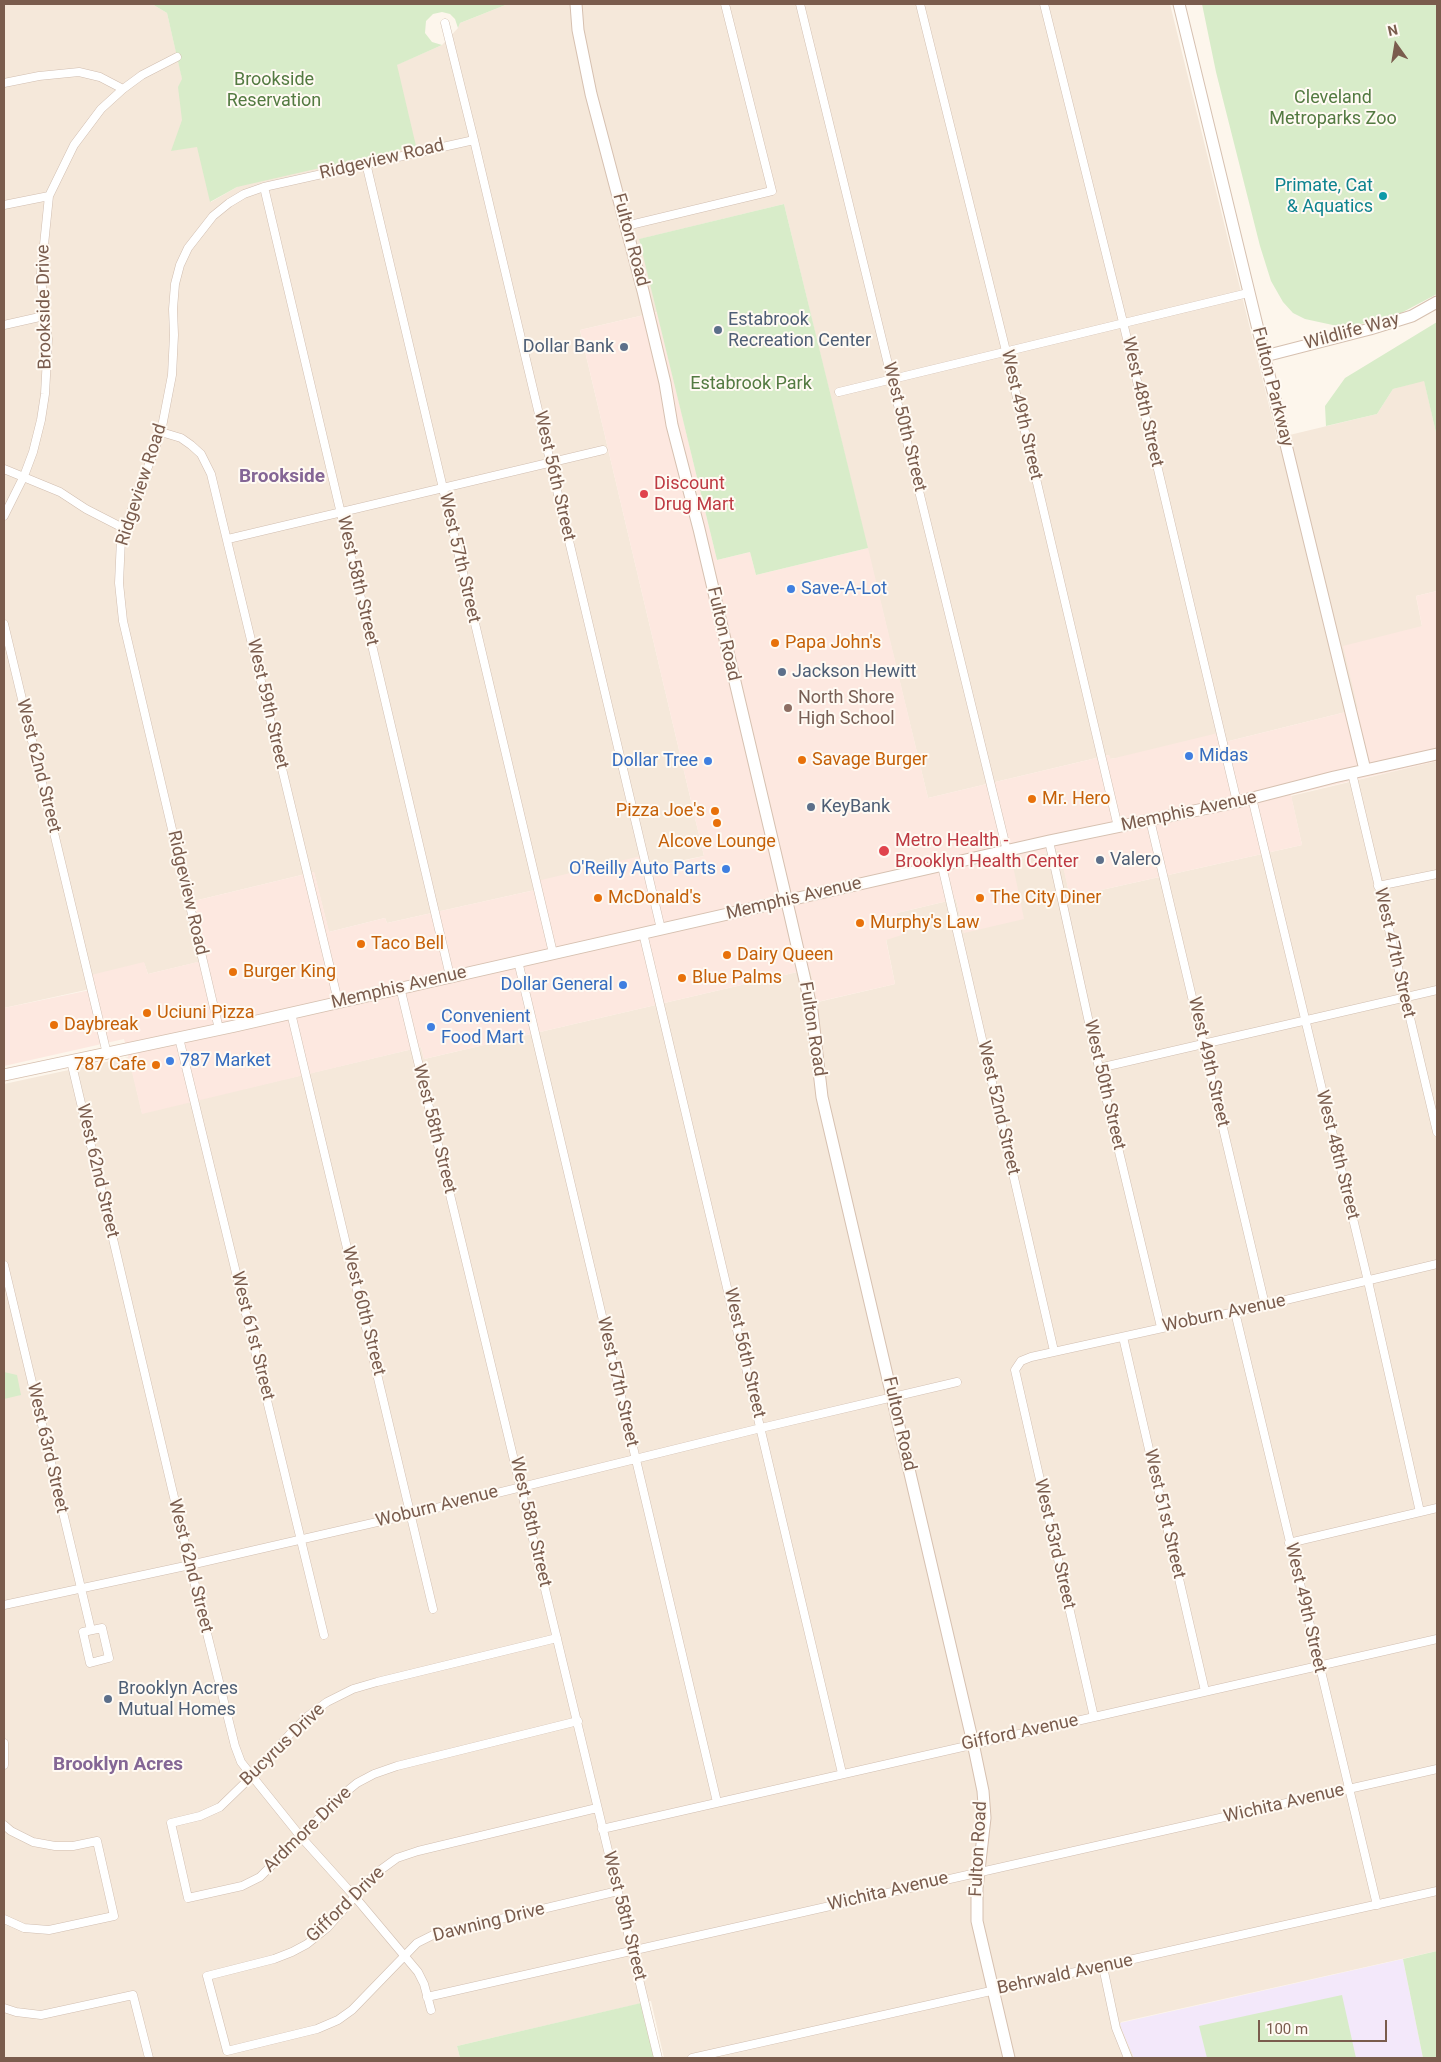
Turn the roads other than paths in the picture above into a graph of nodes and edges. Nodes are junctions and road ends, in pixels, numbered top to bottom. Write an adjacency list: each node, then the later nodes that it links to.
1 (576, 4): 16 (main road, Fulton Road)
2 (726, 4): 16 (street)
3 (800, 4): 24 (street, West 50th Street)
4 (920, 4): 22 (street, West 49th Street)
5 (1044, 4): 20 (street, West 48th Street)
6 (1179, 4): 17 (main road, Fulton Parkway)
7 (445, 23): 11 (street, West 56th Street)
8 (177, 56): 10 (street, Brookside Drive)
9 (4, 83): 10 (street)
10 (123, 89): 14 (street, Brookside Drive)
11 (474, 140): 12 (street, Ridgeview Road); 28 (street, West 56th Street)
12 (366, 163): 13 (street, Ridgeview Road); 31 (street, West 57th Street)
13 (264, 187): 26 (street, Ridgeview Road); 32 (street, West 58th Street)
14 (49, 196): 15 (street); 19 (street, Brookside Drive)
15 (4, 205)
16 (626, 226): 49 (main road, Fulton Road)
17 (1248, 293): 20 (street); 23 (main road, Fulton Parkway)
18 (1437, 302): 23 (main road, Wildlife Way)
19 (44, 316): 21 (street); 30 (street, Brookside Drive)
20 (1123, 322): 22 (street); 41 (street, West 48th Street)
21 (4, 325)
22 (1006, 351): 24 (street); 43 (street, West 49th Street)
23 (1265, 356): 38 (main road, Fulton Parkway)
24 (892, 380): 25 (street); 45 (street, West 50th Street)
25 (839, 392)
26 (161, 432): 34 (street, Ridgeview Road); 35 (street, West 59th Street)
27 (602, 450): 28 (street)
28 (551, 463): 31 (street); 50 (street, West 56th Street)
29 (4, 469): 30 (street)
30 (24, 476): 33 (street, Brookside Drive); 34 (street)
31 (443, 489): 32 (street); 52 (street, West 57th Street)
32 (341, 513): 35 (street); 54 (street, West 58th Street)
33 (4, 516)
34 (124, 529): 61 (street, Ridgeview Road)
35 (228, 540): 58 (street, West 59th Street)
36 (4, 624): 64 (street, West 62nd Street)
37 (1437, 754): 38 (main road, Memphis Avenue)
38 (1365, 770): 39 (main road, Memphis Avenue)
39 (1352, 773): 40 (main road, Memphis Avenue); 48 (street, West 47th Street)
40 (1252, 798): 41 (main road, Memphis Avenue); 60 (street, West 48th Street)
41 (1236, 802): 42 (main road, Memphis Avenue)
42 (1150, 820): 43 (main road, Memphis Avenue); 63 (street, West 49th Street)
43 (1118, 827): 44 (main road, Memphis Avenue)
44 (1049, 841): 45 (main road, Memphis Avenue); 66 (street, West 50th Street)
45 (1007, 851): 46 (main road, Memphis Avenue)
46 (942, 866): 49 (main road, Memphis Avenue); 77 (street, West 52nd Street)
47 (1437, 874): 48 (street)
48 (1378, 886): 57 (street, West 47th Street)
49 (787, 901): 50 (main road, Memphis Avenue); 80 (main road, Fulton Road)
50 (661, 929): 51 (main road, Memphis Avenue)
51 (643, 933): 52 (main road, Memphis Avenue); 81 (street, West 56th Street)
52 (553, 953): 53 (main road, Memphis Avenue)
53 (518, 961): 54 (main road, Memphis Avenue); 82 (street, West 57th Street)
54 (450, 976): 55 (main road, Memphis Avenue)
55 (400, 987): 58 (main road, Memphis Avenue); 83 (street, West 58th Street)
56 (1437, 990): 57 (street)
57 (1404, 998): 60 (street); 68 (street, West 47th Street)
58 (338, 1001): 59 (main road, Memphis Avenue)
59 (291, 1013): 61 (main road, Memphis Avenue); 86 (street, West 60th Street)
60 (1305, 1021): 63 (street); 72 (street, West 48th Street)
61 (219, 1029): 62 (main road, Memphis Avenue)
62 (179, 1038): 64 (main road, Memphis Avenue); 87 (street, West 61st Street)
63 (1204, 1044): 66 (street); 73 (street, West 49th Street)
64 (107, 1054): 65 (main road, Memphis Avenue)
65 (71, 1061): 67 (main road, Memphis Avenue); 89 (street, West 62nd Street)
66 (1099, 1068): 75 (street, West 50th Street)
67 (4, 1075)
68 (1436, 1121): 69 (street, West 47th Street)
69 (1437, 1132)
70 (1437, 1264): 72 (street, Woburn Avenue)
71 (4, 1265): 90 (street, West 63rd Street)
72 (1368, 1281): 73 (street, Woburn Avenue); 85 (street, West 48th Street)
73 (1265, 1305): 74 (street, Woburn Avenue)
74 (1235, 1312): 75 (street, Woburn Avenue); 88 (street, West 49th Street)
75 (1161, 1327): 76 (street, Woburn Avenue)
76 (1123, 1336): 77 (street, Woburn Avenue); 98 (street, West 51st Street)
77 (1054, 1351): 78 (street, Woburn Avenue)
78 (1015, 1370): 99 (street, West 53rd Street)
79 (957, 1382): 80 (street, Woburn Avenue)
80 (892, 1397): 81 (street, Woburn Avenue); 102 (main road, Fulton Road)
81 (761, 1428): 82 (street, Woburn Avenue); 105 (street, West 56th Street)
82 (635, 1458): 83 (street, Woburn Avenue); 108 (street, West 57th Street)
83 (522, 1486): 86 (street, Woburn Avenue); 95 (street, West 58th Street)
84 (1437, 1508): 85 (street)
85 (1420, 1512): 88 (street)
86 (412, 1514): 87 (street, Woburn Avenue); 92 (street, West 60th Street)
87 (302, 1540): 89 (street, Woburn Avenue); 94 (street, West 61st Street)
88 (1289, 1543): 97 (street, West 49th Street)
89 (190, 1565): 90 (street, Woburn Avenue); 106 (street, West 62nd Street)
90 (81, 1589): 91 (street, Woburn Avenue); 93 (street, West 63rd Street)
91 (4, 1605)
92 (433, 1608)
93 (91, 1630): 93 (street, West 63rd Street)
94 (324, 1635)
95 (556, 1638): 100 (street, West 58th Street); 106 (street, Bucyrus Drive)
96 (1437, 1639): 97 (street, Gifford Avenue)
97 (1318, 1666): 98 (street, Gifford Avenue); 107 (street, West 49th Street)
98 (1206, 1691): 99 (street, Gifford Avenue)
99 (1094, 1717): 102 (street, Gifford Avenue)
100 (578, 1721): 109 (street, West 58th Street); 112 (street, Ardmore Drive)
101 (4, 1743): 103 (street)
102 (973, 1743): 105 (street, Gifford Avenue); 114 (main road, Fulton Road)
103 (4, 1764)
104 (1437, 1769): 107 (street, Wichita Avenue)
105 (842, 1773): 108 (street, Gifford Avenue)
106 (252, 1776): 112 (street, West 62nd Street); 113 (street, Bucyrus Drive)
107 (1349, 1789): 114 (street, Wichita Avenue); 118 (street, West 49th Street)
108 (717, 1802): 111 (street, Gifford Avenue)
109 (597, 1808): 111 (street, West 58th Street); 117 (street, Gifford Drive)
110 (4, 1825): 119 (street)
111 (602, 1829): 115 (street, West 58th Street)
112 (302, 1838): 113 (street, Ardmore Drive); 117 (street, West 62nd Street)
113 (180, 1863)
114 (978, 1872): 120 (street, Wichita Avenue); 123 (main road, Fulton Road)
115 (618, 1891): 120 (street, West 58th Street); 121 (street, Dawning Drive)
116 (1437, 1891): 118 (street, Behrwald Avenue)
117 (355, 1897): 121 (street, West 62nd Street); 127 (street, Gifford Drive)
118 (1377, 1905): 122 (street, Behrwald Avenue)
119 (4, 1920)
120 (632, 1950): 124 (street, Wichita Avenue); 129 (street, West 58th Street)
121 (405, 1957): 124 (street, West 62nd Street); 127 (street, Dawning Drive)
122 (1103, 1967): 123 (street, Behrwald Avenue); 132 (street)
123 (992, 1991): 130 (street, Behrwald Avenue); 131 (main road, Fulton Road)
124 (427, 1996): 126 (street, West 62nd Street)
125 (4, 2008): 128 (street)
126 (431, 2010)
127 (216, 2013)
128 (149, 2058)
129 (658, 2058)
130 (692, 2058)
131 (1009, 2058)
132 (1128, 2058)

